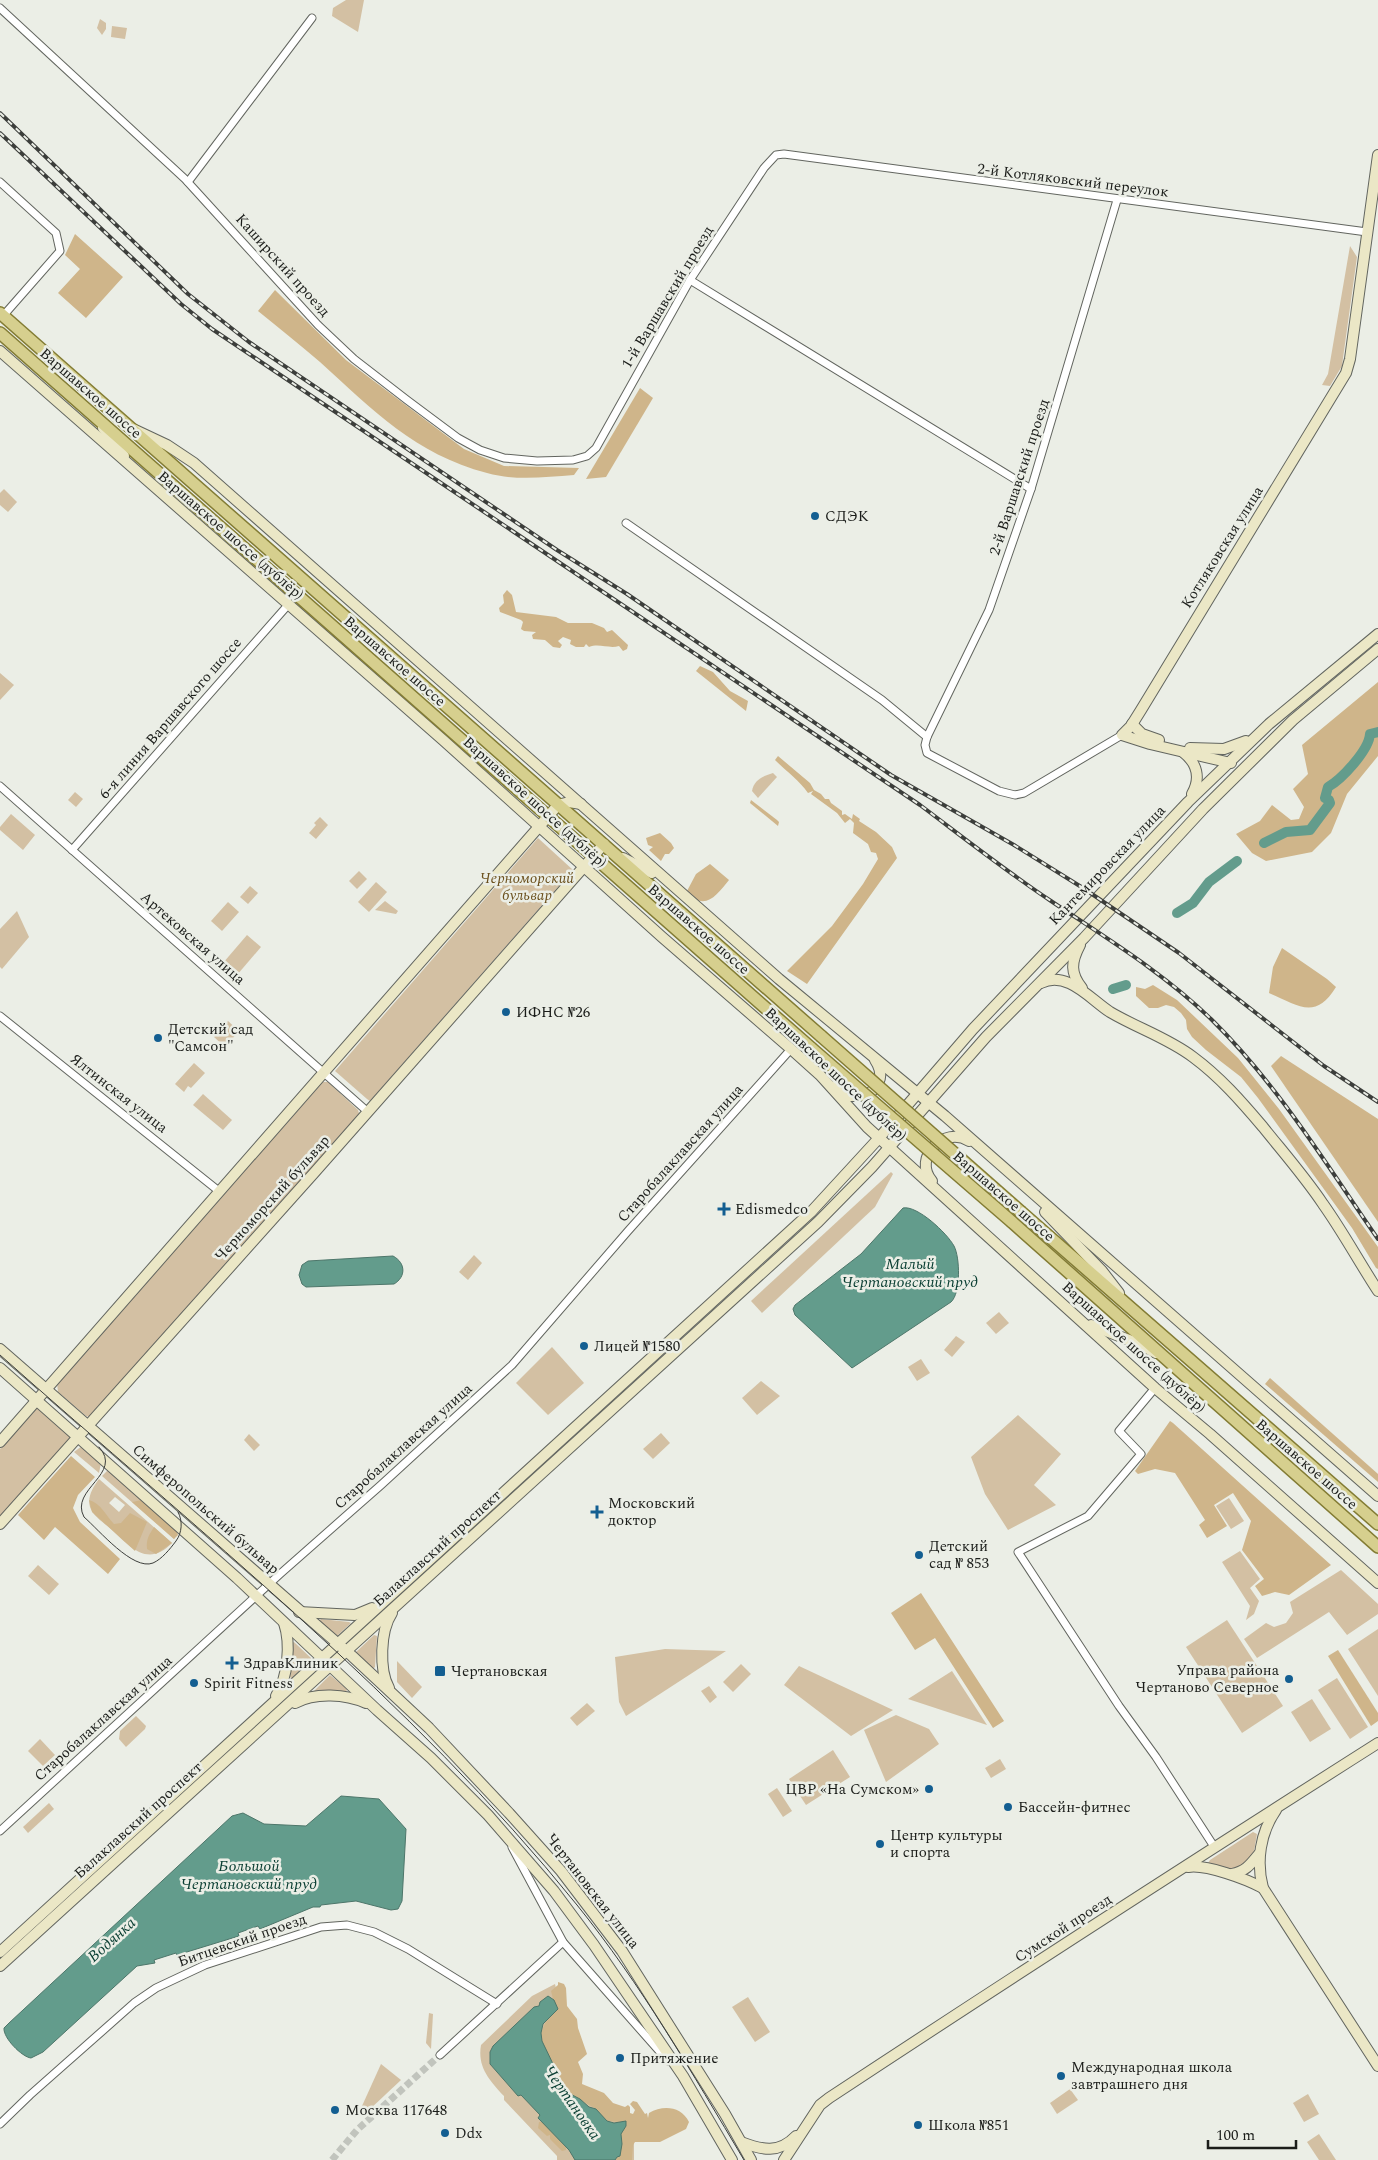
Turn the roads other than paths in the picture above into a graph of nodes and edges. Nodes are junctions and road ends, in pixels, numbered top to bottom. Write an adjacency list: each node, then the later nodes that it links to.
1 (0, 8): 6 (street, Каширский проезд)
2 (312, 18): 6 (street)
3 (776, 155): 7 (street, 2-й Котляковский переулок); 9 (street, 1-й Варшавский проезд)
4 (1378, 155): 8 (main road, Котляковская улица)
5 (0, 182): 10 (street)
6 (188, 182): 15 (street, Каширский проезд)
7 (1117, 200): 8 (street, 2-й Котляковский переулок); 17 (street, 2-й Варшавский проезд)
8 (1367, 232): 22 (main road, Котляковская улица)
9 (690, 280): 15 (street, 1-й Варшавский проезд); 17 (street)
10 (1, 314): 14 (main road, Варшавское шоссе)
11 (0, 333): 13 (main road, Варшавское шоссе)
12 (0, 351): 16 (main road, Варшавское шоссе (дублёр))
13 (95, 417): 16 (main road); 34 (main road, Варшавское шоссе)
14 (128, 427): 32 (main road, Варшавское шоссе); 33 (main road, Варшавское шоссе (дублёр))
15 (587, 456)
16 (136, 473): 19 (main road, Варшавское шоссе (дублёр))
17 (1031, 489): 24 (street, 2-й Варшавский проезд)
18 (626, 523): 24 (street)
19 (288, 605): 35 (main road, Варшавское шоссе (дублёр)); 37 (street, 6-я линия Варшавского шоссе)
20 (1378, 634): 25 (main road, Кантемировская улица)
21 (1378, 649): 28 (main road, Кантемировская улица)
22 (1132, 724): 23 (main road, Котляковская улица); 25 (main road)
23 (1122, 735): 26 (main road); 27 (street, Котляковская улица)
24 (927, 737): 27 (street, 2-й Варшавский проезд)
25 (1254, 738): 29 (main road, Кантемировская улица)
26 (1183, 752): 29 (main road); 31 (main road)
27 (927, 753)
28 (1251, 760): 29 (main road); 43 (main road, Кантемировская улица)
29 (1227, 763): 31 (main road, Кантемировская улица)
30 (0, 786): 37 (street, Артековская улица)
31 (1188, 802): 49 (main road, Кантемировская улица)
32 (558, 805): 33 (main road); 34 (main road); 36 (main road, Варшавское шоссе)
33 (584, 805): 41 (main road, Варшавское шоссе (дублёр))
34 (549, 816): 35 (main road); 38 (main road, Варшавское шоссе)
35 (540, 826): 39 (main road, Варшавское шоссе (дублёр)); 51 (main road)
36 (607, 847): 38 (main road, Черноморский бульвар); 41 (main road); 65 (main road, Варшавское шоссе, bridge)
37 (72, 850): 51 (street, Артековская улица)
38 (593, 856): 39 (main road, Черноморский бульвар); 40 (main road, Варшавское шоссе)
39 (585, 866): 42 (main road, Варшавское шоссе (дублёр)); 55 (main road, Черноморский бульвар)
40 (621, 881): 42 (main road); 70 (main road, Варшавское шоссе, bridge)
41 (671, 884): 48 (main road, Варшавское шоссе (дублёр))
42 (651, 926): 47 (main road, Варшавское шоссе (дублёр))
43 (1084, 938): 44 (main road, Кантемировская улица); 45 (main road)
44 (1032, 989): 45 (main road); 50 (main road, Кантемировская улица)
45 (1087, 995): 64 (main road)
46 (0, 1016): 62 (street, Ялтинская улица)
47 (791, 1049): 52 (main road, Варшавское шоссе (дублёр)); 86 (street, Старобалаклавская улица)
48 (873, 1057): 52 (main road); 53 (main road, Варшавское шоссе (дублёр))
49 (948, 1058): 50 (main road); 53 (main road, Кантемировская улица)
50 (959, 1067): 54 (main road, Кантемировская улица)
51 (324, 1072): 55 (street, Артековская улица); 62 (main road)
52 (820, 1075): 56 (main road, Варшавское шоссе (дублёр))
53 (917, 1092): 54 (main road, Варшавское шоссе (дублёр)); 56 (main road, Кантемировская улица)
54 (928, 1102): 57 (main road, Кантемировская улица); 58 (main road, Варшавское шоссе (дублёр))
55 (368, 1112): 76 (main road, Черноморский бульвар)
56 (879, 1138): 57 (main road, Варшавское шоссе (дублёр)); 60 (main road, Балаклавский проспект)
57 (890, 1147): 61 (main road, Балаклавский проспект); 63 (main road, Варшавское шоссе (дублёр))
58 (986, 1153): 59 (main road, Варшавское шоссе (дублёр)); 63 (main road)
59 (1001, 1165): 65 (main road); 80 (main road, Варшавское шоссе (дублёр))
60 (849, 1171): 61 (street); 67 (main road, Балаклавский проспект)
61 (858, 1181): 68 (main road, Балаклавский проспект)
62 (220, 1192): 73 (main road)
63 (946, 1197): 66 (main road, Варшавское шоссе (дублёр))
64 (1378, 1291)
65 (1128, 1305): 82 (main road, Варшавское шоссе)
66 (1073, 1314): 70 (main road); 72 (main road, Варшавское шоссе (дублёр))
67 (690, 1323): 68 (street); 75 (main road, Балаклавский проспект)
68 (696, 1333): 77 (main road, Балаклавский проспект)
69 (0, 1348): 73 (main road, Симферопольский бульвар)
70 (1164, 1358): 83 (main road, Варшавское шоссе)
71 (0, 1368): 74 (main road, Симферопольский бульвар)
72 (1155, 1388): 85 (main road, Варшавское шоссе (дублёр)); 108 (street)
73 (47, 1390): 74 (main road); 76 (main road, Симферопольский бульвар)
74 (37, 1401): 78 (main road, Симферопольский бульвар); 79 (main road)
75 (580, 1423): 77 (street); 88 (main road, Балаклавский проспект)
76 (89, 1425): 78 (main road, Черноморский бульвар); 86 (main road, Симферопольский бульвар)
77 (588, 1432): 89 (main road, Балаклавский проспект)
78 (78, 1437): 81 (main road, Черноморский бульвар); 87 (main road, Симферопольский бульвар)
79 (0, 1442)
80 (1378, 1496)
81 (0, 1524)
82 (1378, 1524)
83 (1374, 1543): 84 (main road)
84 (1378, 1554)
85 (1378, 1583)
86 (269, 1584): 87 (street, Старобалаклавская улица); 91 (main road, Симферопольский бульвар)
87 (256, 1596): 93 (main road, Симферопольский бульвар); 105 (street, Старобалаклавская улица)
88 (390, 1596): 90 (main road, Балаклавский проспект); 91 (main road)
89 (398, 1604): 92 (main road, Балаклавский проспект); 96 (main road)
90 (374, 1611): 92 (street); 94 (main road, Балаклавский проспект)
91 (299, 1612): 94 (main road, Симферопольский бульвар)
92 (381, 1620): 94 (main road, Балаклавский проспект)
93 (283, 1622): 95 (main road, Симферопольский бульвар); 98 (main road)
94 (339, 1649): 95 (main road, Балаклавский проспект); 96 (main road, Симферопольский бульвар)
95 (327, 1662): 97 (main road, Симферопольский бульвар); 98 (main road, Балаклавский проспект); 99 (main road, Балаклавский проспект)
96 (392, 1693): 120 (main road, Чертановская улица)
97 (377, 1710): 99 (main road); 106 (main road, Чертановская улица)
98 (263, 1712): 101 (main road, Балаклавский проспект)
99 (278, 1714): 102 (main road, Балаклавский проспект)
100 (1378, 1743): 103 (main road, Сумской проезд)
101 (208, 1761): 102 (street); 115 (main road, Балаклавский проспект)
102 (217, 1768): 116 (main road, Балаклавский проспект)
103 (1279, 1806): 104 (main road, Сумской проезд); 107 (main road)
104 (1252, 1825): 107 (main road); 108 (main road, Сумской проезд)
105 (0, 1831)
106 (506, 1835): 114 (street); 121 (main road, Чертановская улица)
107 (1263, 1839): 109 (main road)
108 (1211, 1851): 110 (main road, Сумской проезд); 111 (main road)
109 (1260, 1853): 112 (main road); 113 (main road)
110 (1186, 1867): 111 (main road); 122 (main road, Сумской проезд)
111 (1212, 1871): 112 (main road)
112 (1228, 1874): 113 (main road)
113 (1263, 1888): 119 (main road)
114 (563, 1942): 117 (street); 121 (street)
115 (0, 1952)
116 (0, 1966)
117 (496, 2004): 118 (street); 123 (street, Битцевский проезд)
118 (440, 2055)
119 (1378, 2066)
120 (700, 2075): 121 (street); 124 (main road, Чертановская улица)
121 (685, 2080): 125 (main road, Чертановская улица)
122 (808, 2122): 124 (main road); 127 (main road, Сумской проезд)
123 (0, 2124)
124 (741, 2142): 126 (main road, Чертановская улица)
125 (732, 2160)
126 (751, 2160)
127 (784, 2160)

